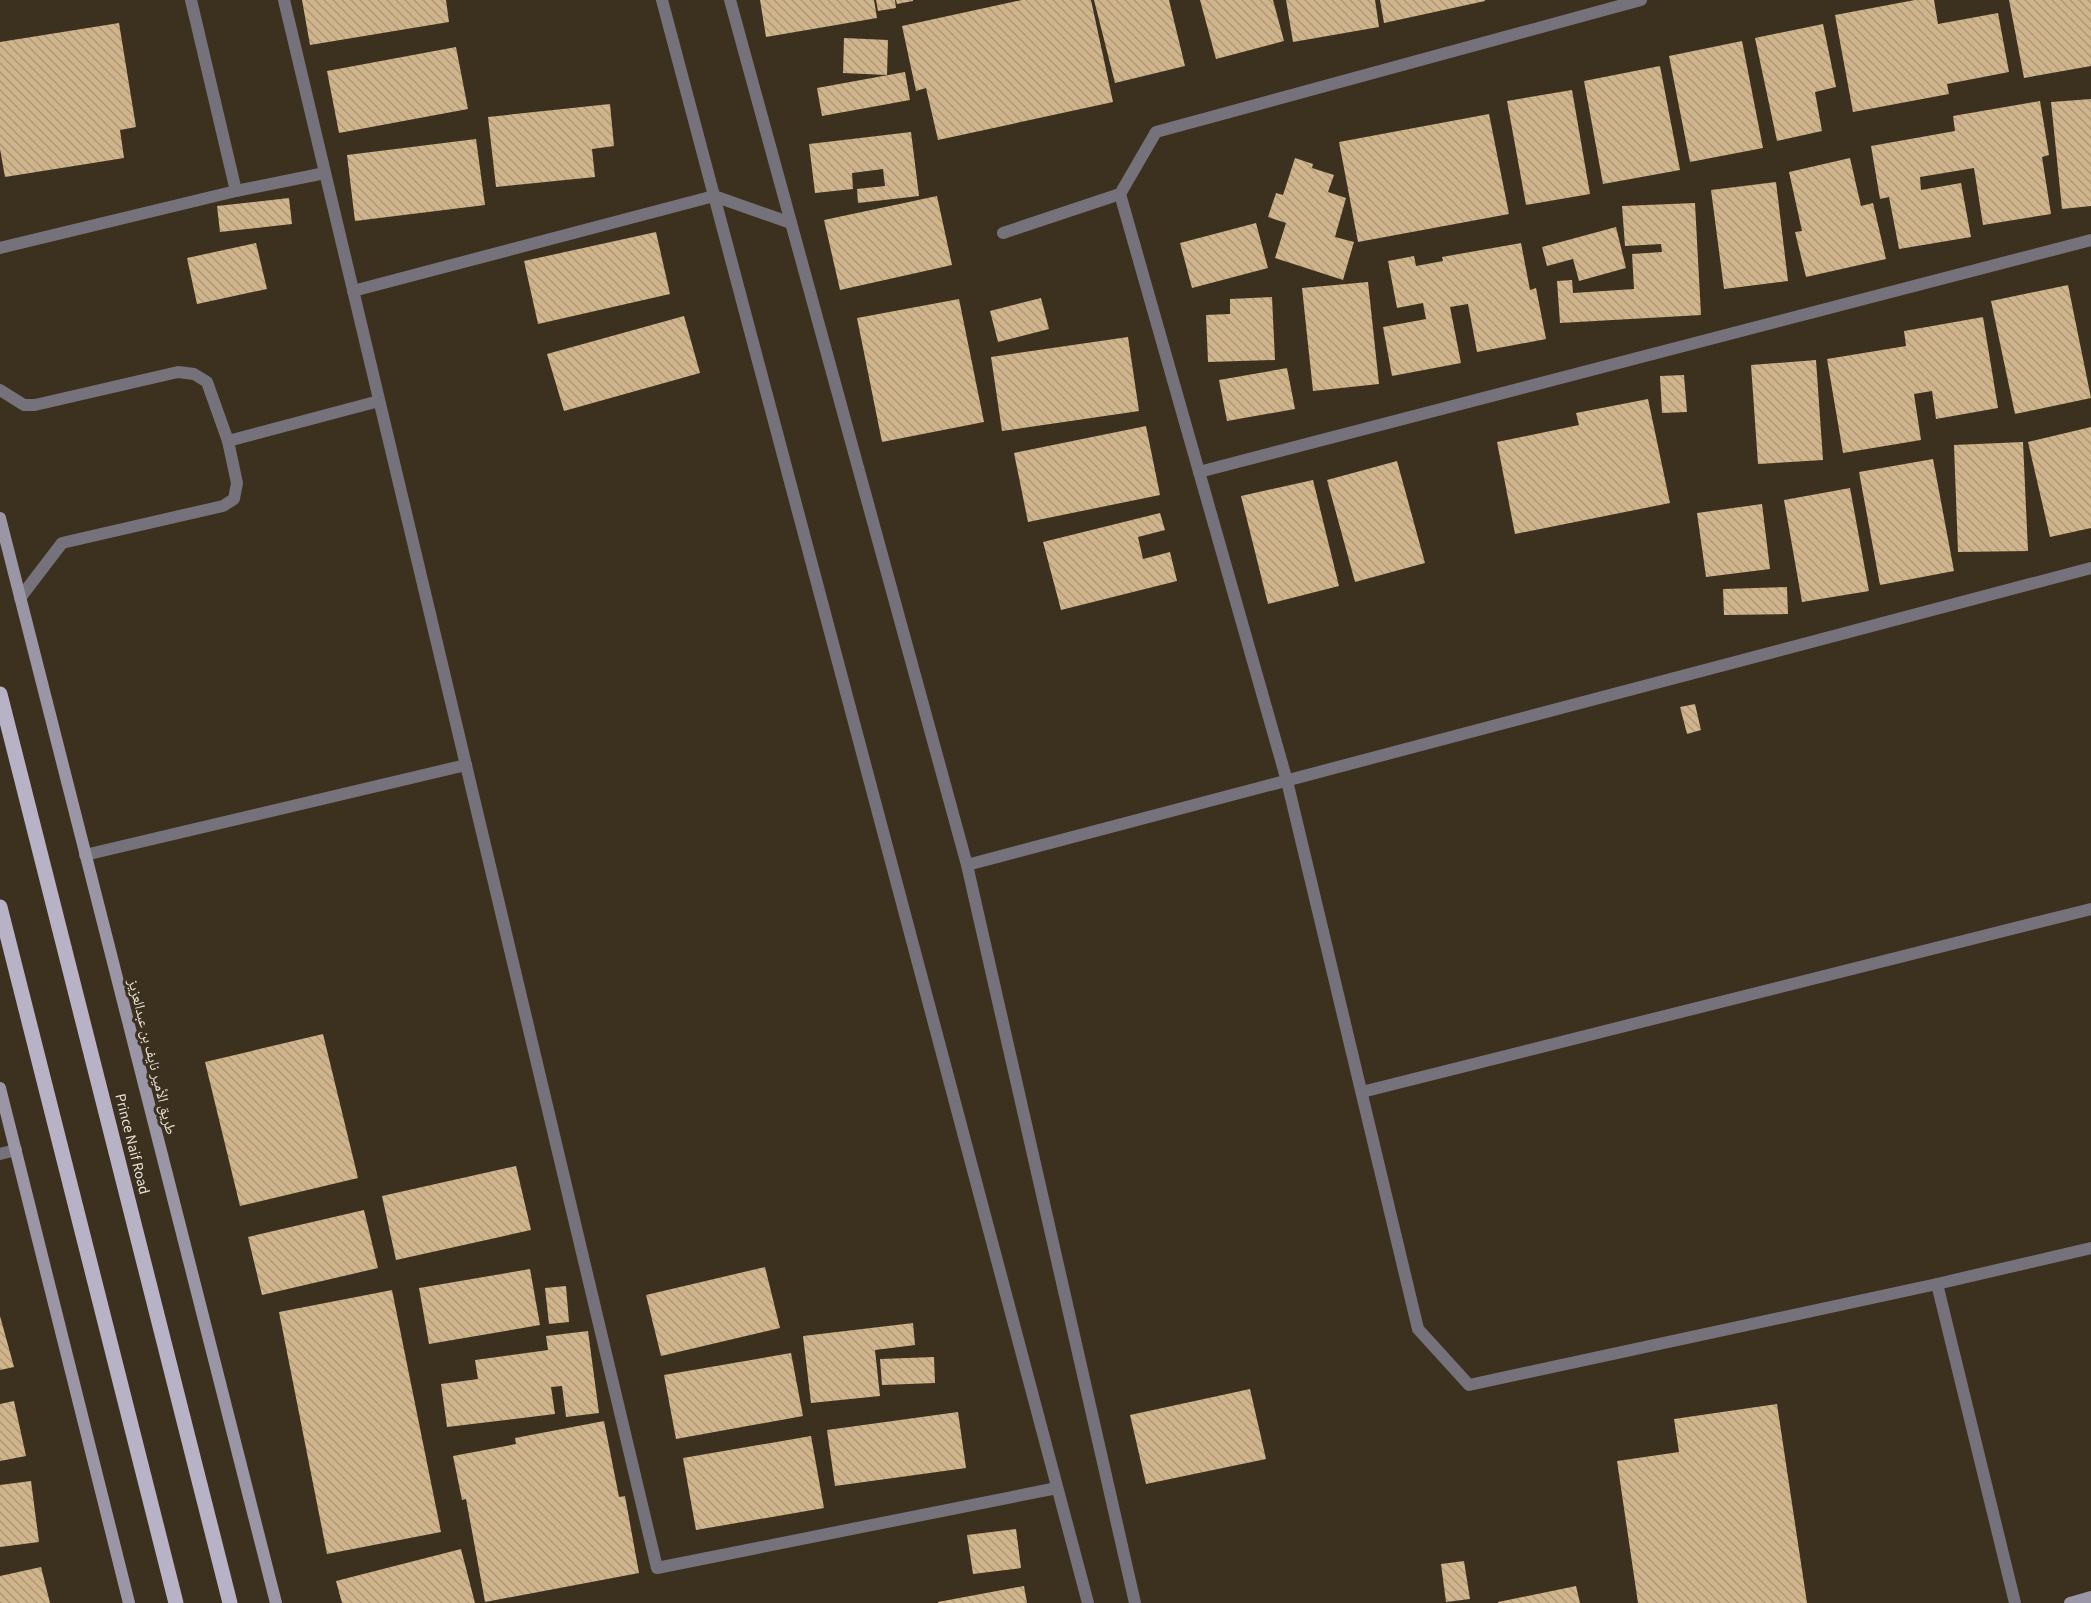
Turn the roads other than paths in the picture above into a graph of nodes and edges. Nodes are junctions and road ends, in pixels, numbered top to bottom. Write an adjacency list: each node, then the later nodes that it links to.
1 (191, 0): 8 (street)
2 (284, 0): 7 (street)
3 (662, 0): 10 (street)
4 (730, 0): 11 (street)
5 (1641, 0): 6 (street)
6 (1615, 2): 9 (street)
7 (325, 173): 8 (street); 15 (street)
8 (236, 191): 14 (street)
9 (1120, 194): 12 (street); 19 (street)
10 (714, 196): 11 (street); 15 (street); 36 (street)
11 (791, 223): 27 (street)
12 (1002, 233)
13 (2091, 240): 19 (street)
14 (0, 248)
15 (353, 291): 17 (street)
16 (0, 390): 18 (street)
17 (379, 401): 18 (street); 24 (street)
18 (228, 441): 22 (street)
19 (1199, 472): 25 (street)
20 (0, 518): 22 (main road, طريق الأمير نايف بن عبدالعزيز)
21 (2091, 568): 25 (street)
22 (20, 598): 26 (main road, طريق الأمير نايف بن عبدالعزيز)
23 (0, 694): 40 (main road, Prince Naif Road)
24 (466, 765): 26 (street); 36 (street)
25 (1287, 781): 27 (street); 31 (street)
26 (85, 855): 41 (main road, طريق الأمير نايف بن عبدالعزيز)
27 (967, 865): 43 (street)
28 (0, 907): 39 (main road)
29 (2091, 909): 31 (street)
30 (0, 1088): 32 (main road)
31 (1362, 1092): 35 (street)
32 (16, 1150): 33 (street); 38 (main road)
33 (0, 1155)
34 (2091, 1248): 35 (street)
35 (1937, 1284): 44 (street)
36 (1057, 1488): 42 (street)
37 (2091, 1597): 45 (main road)
38 (129, 1603)
39 (176, 1603)
40 (230, 1603)
41 (276, 1603)
42 (1088, 1603)
43 (1135, 1603)
44 (2015, 1603)
45 (2070, 1603)

